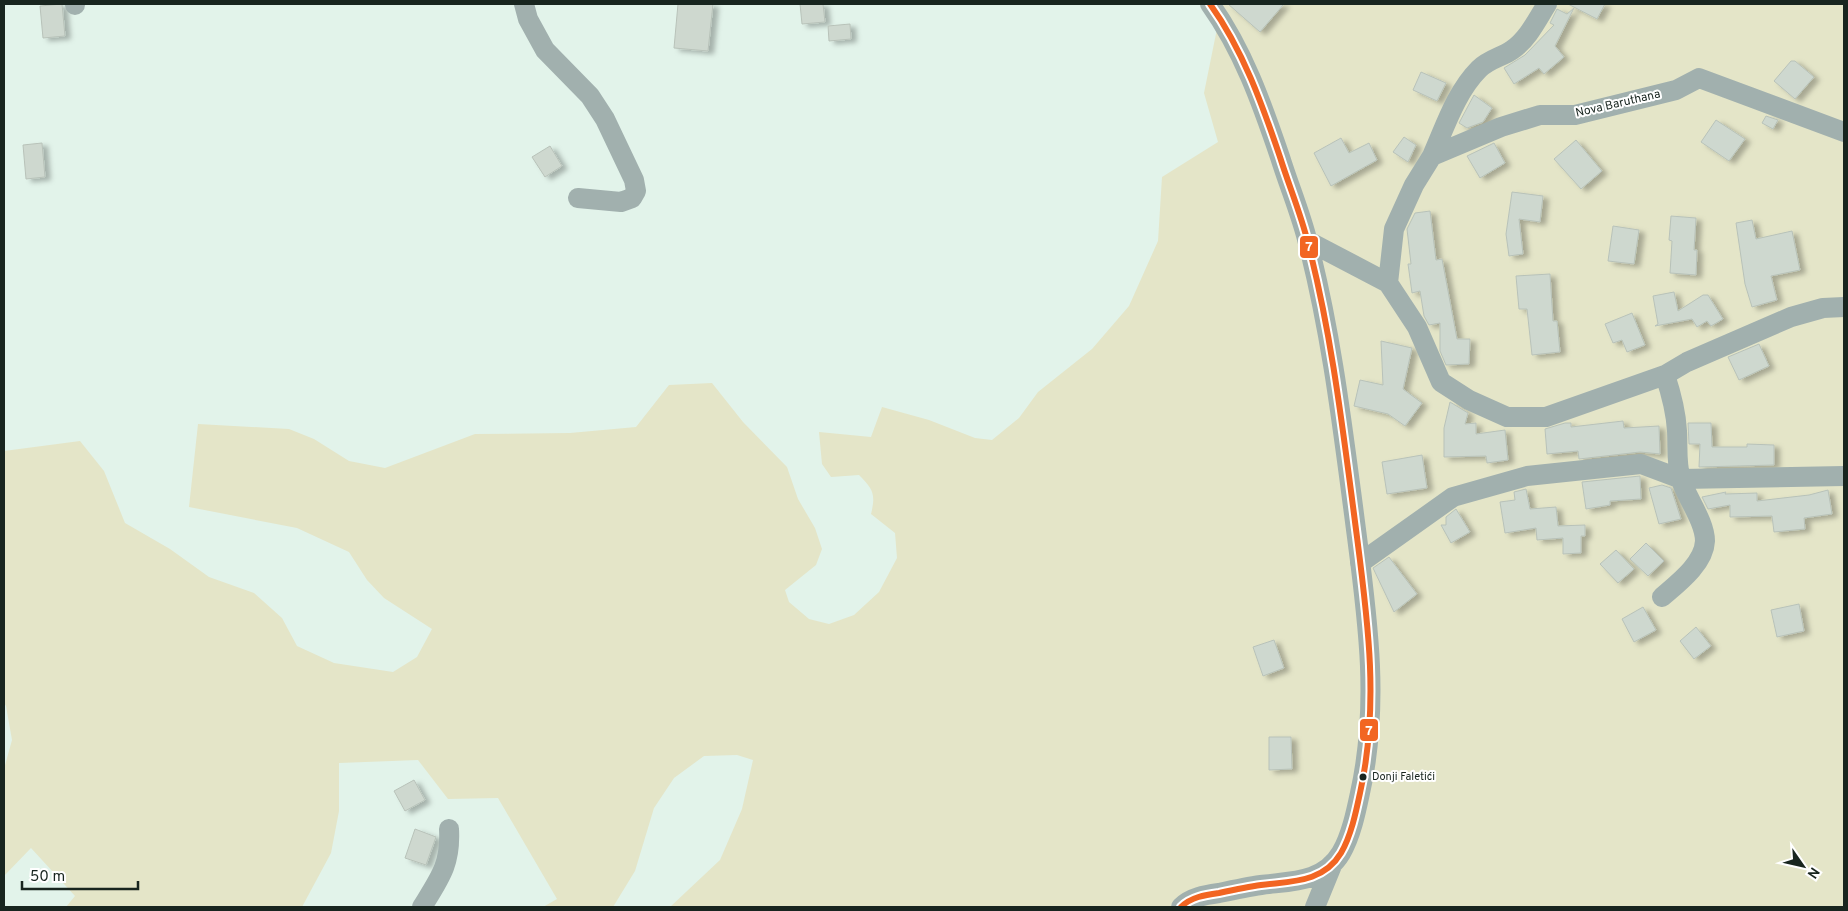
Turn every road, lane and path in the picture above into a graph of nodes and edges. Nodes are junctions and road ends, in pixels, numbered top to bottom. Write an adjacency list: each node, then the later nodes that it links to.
1 (524, 4): 6 (street)
2 (1210, 4): 7 (street)
3 (1547, 4): 5 (street)
4 (1844, 132): 5 (street, Nova Baruthana)
5 (1432, 156): 8 (street)
6 (578, 198)
7 (1308, 240): 8 (street); 13 (street)
8 (1388, 283): 10 (street)
9 (1844, 308): 10 (street)
10 (1665, 375): 12 (street)
11 (1844, 476): 12 (street)
12 (1681, 480): 13 (street); 14 (street)
13 (1360, 563): 16 (street)
14 (1662, 597)
15 (449, 829): 17 (street)
16 (1333, 864): 18 (street); 19 (street); 20 (street)
17 (422, 907)
18 (1181, 907)
19 (1314, 907)
20 (1328, 907)

